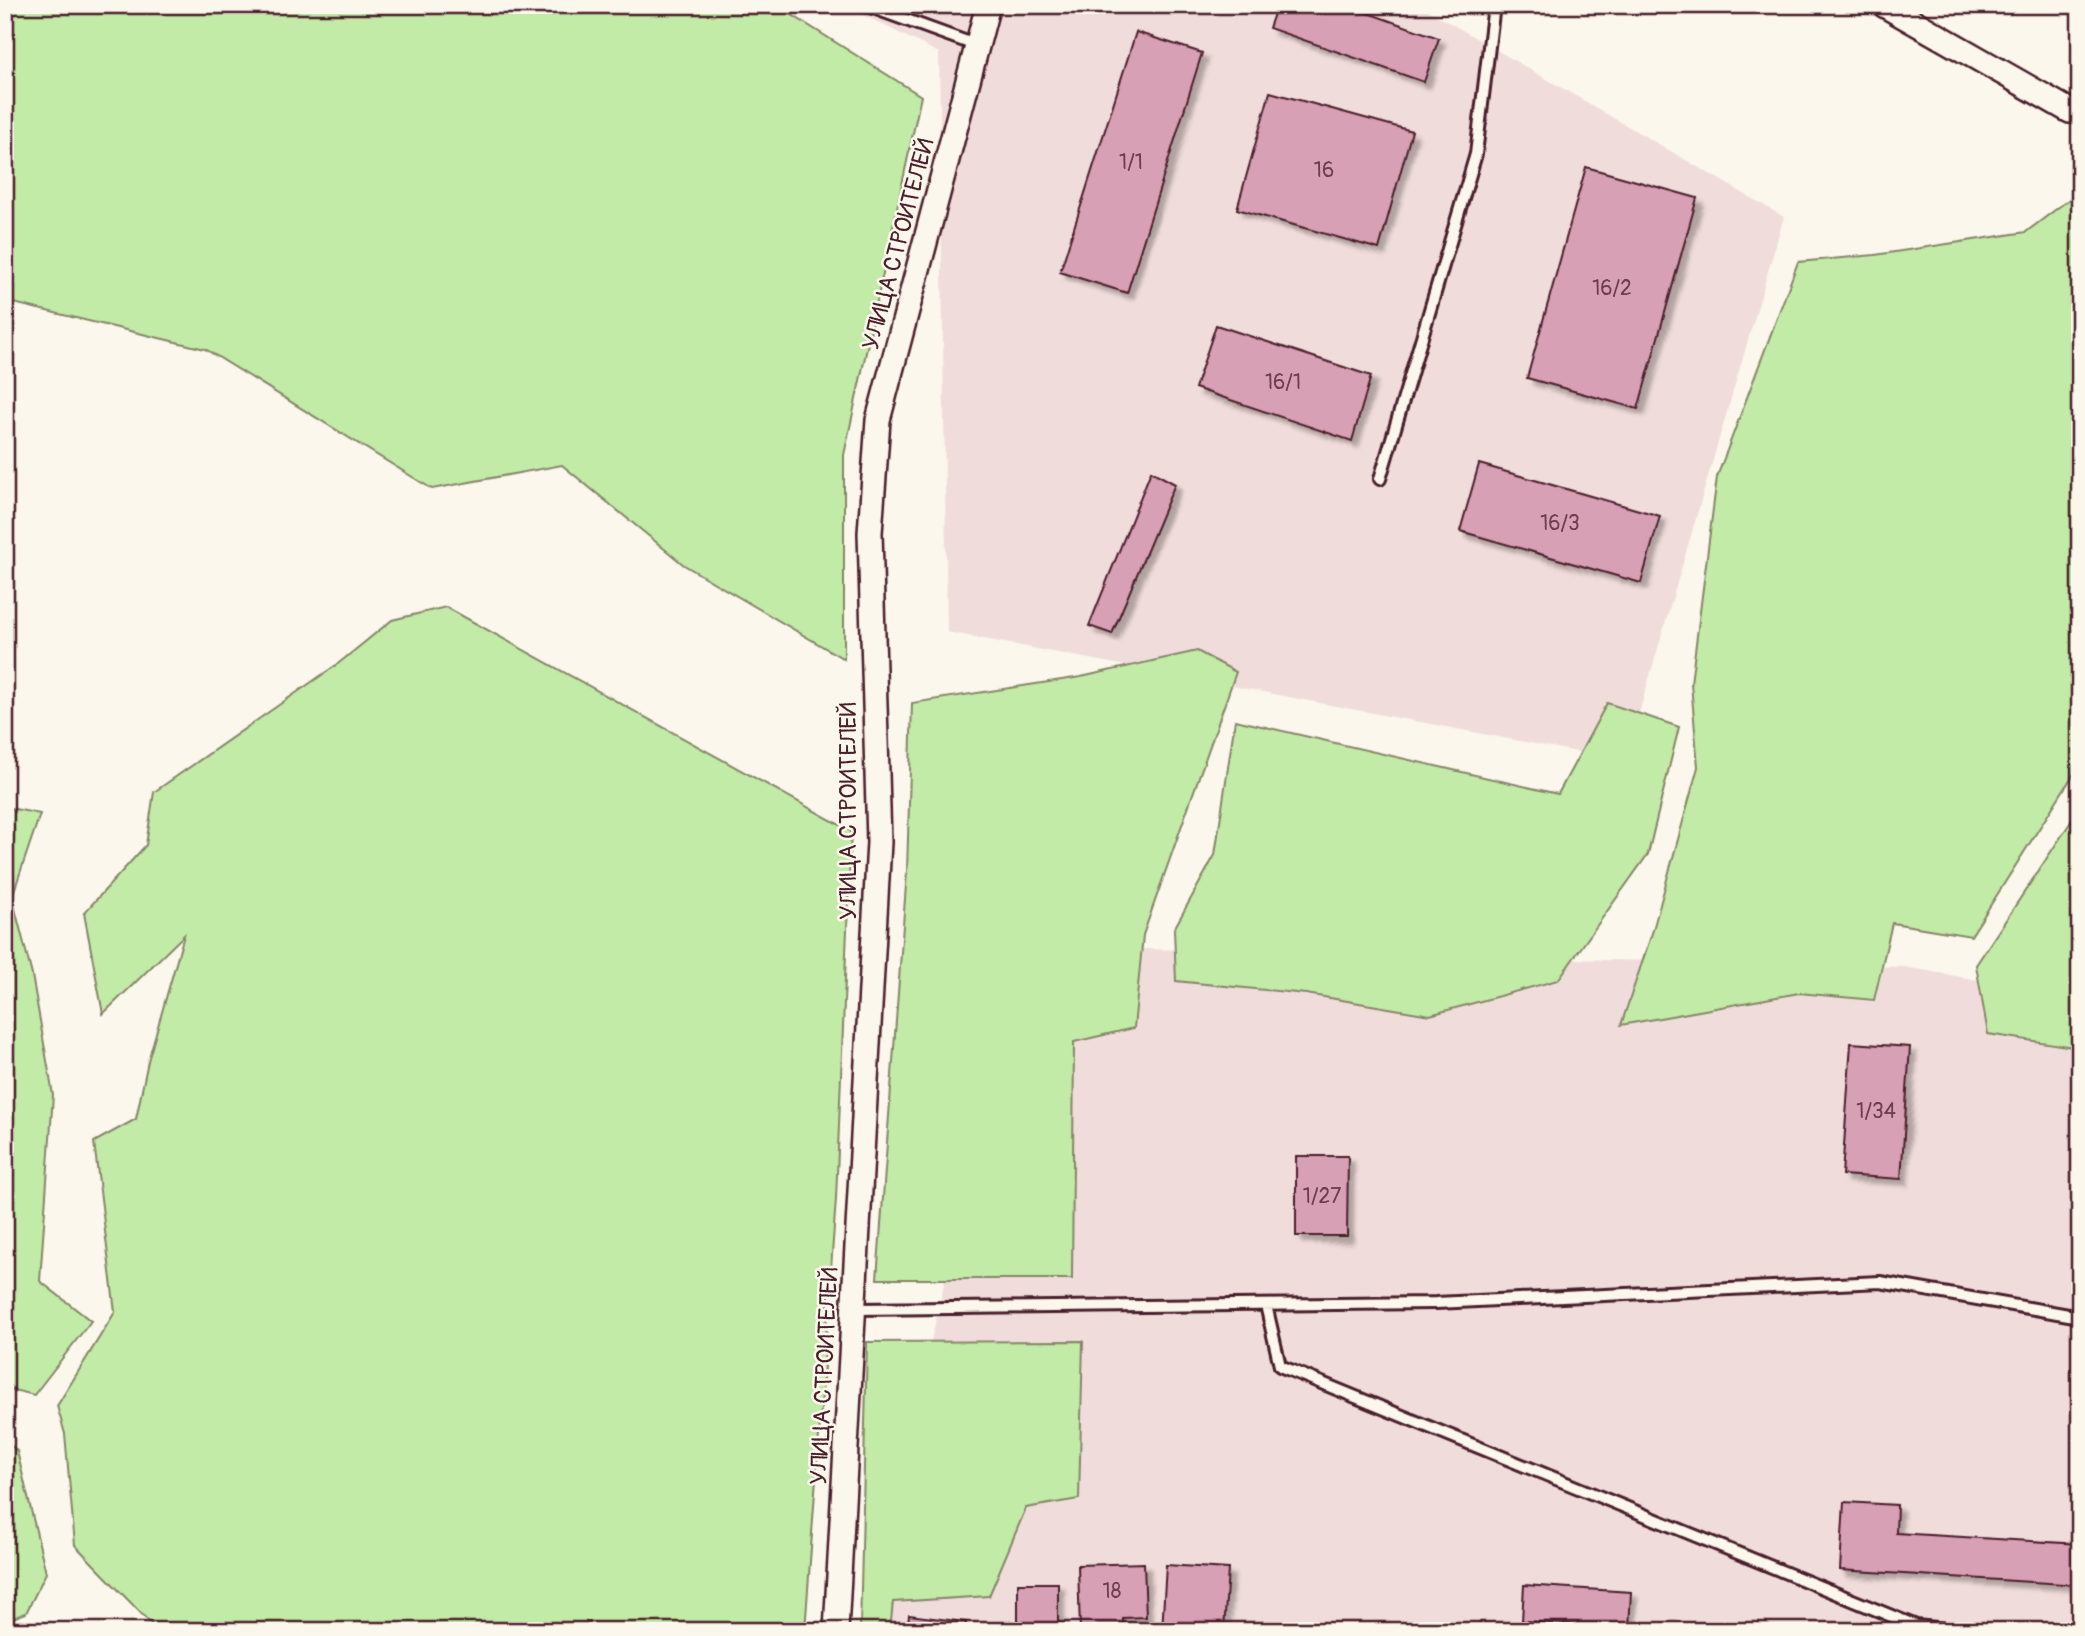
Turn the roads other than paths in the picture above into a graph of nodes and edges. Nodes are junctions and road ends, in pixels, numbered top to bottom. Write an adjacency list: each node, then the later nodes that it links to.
1 (865, 5): 5 (lane)
2 (988, 5): 5 (street, УЛИЦА СТРОИТЕЛЕЙ)
3 (1494, 5): 7 (lane)
4 (1884, 5): 6 (street)
5 (978, 46): 9 (street, УЛИЦА СТРОИТЕЛЕЙ)
6 (2080, 111)
7 (1380, 479)
8 (1266, 1305): 9 (lane); 10 (lane); 12 (lane)
9 (854, 1309): 11 (street, УЛИЦА СТРОИТЕЛЕЙ)
10 (2080, 1317)
11 (836, 1631)
12 (1968, 1631)

